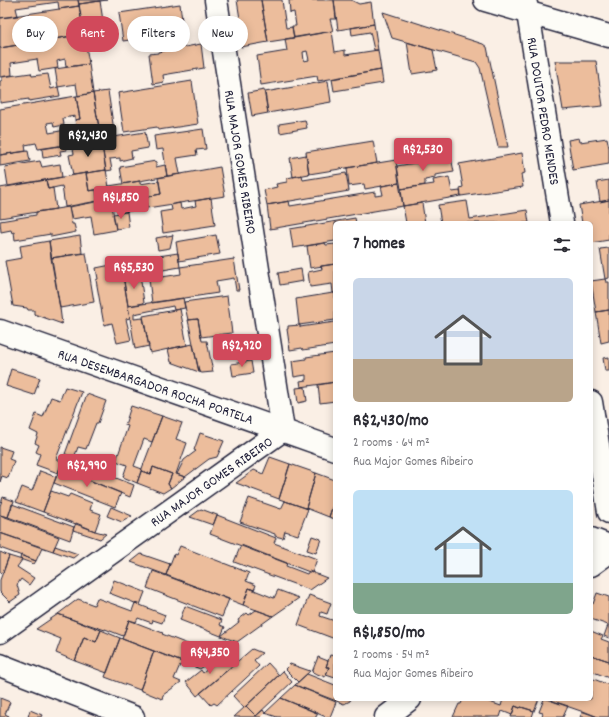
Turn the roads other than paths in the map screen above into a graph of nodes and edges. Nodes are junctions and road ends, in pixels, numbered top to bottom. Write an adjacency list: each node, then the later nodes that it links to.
1 (216, 0): 8 (street, RUA MAJOR GOMES RIBEIRO)
2 (485, 0): 3 (street)
3 (526, 6): 4 (street); 5 (street, RUA DOUTOR PEDRO MENDES)
4 (609, 36)
5 (562, 221)
6 (0, 331): 8 (street, RUA DESEMBARGADOR ROCHA PORTELA)
7 (593, 414): 10 (street)
8 (283, 430): 9 (street, RUA DESEMBARGADOR ROCHA PORTELA); 15 (street, RUA MAJOR GOMES RIBEIRO)
9 (333, 448)
10 (609, 512)
11 (593, 540): 12 (street)
12 (609, 546)
13 (609, 552): 14 (street)
14 (593, 564)
15 (0, 632)
16 (0, 665): 18 (street)
17 (407, 701): 19 (street)
18 (133, 717)
19 (386, 717)

